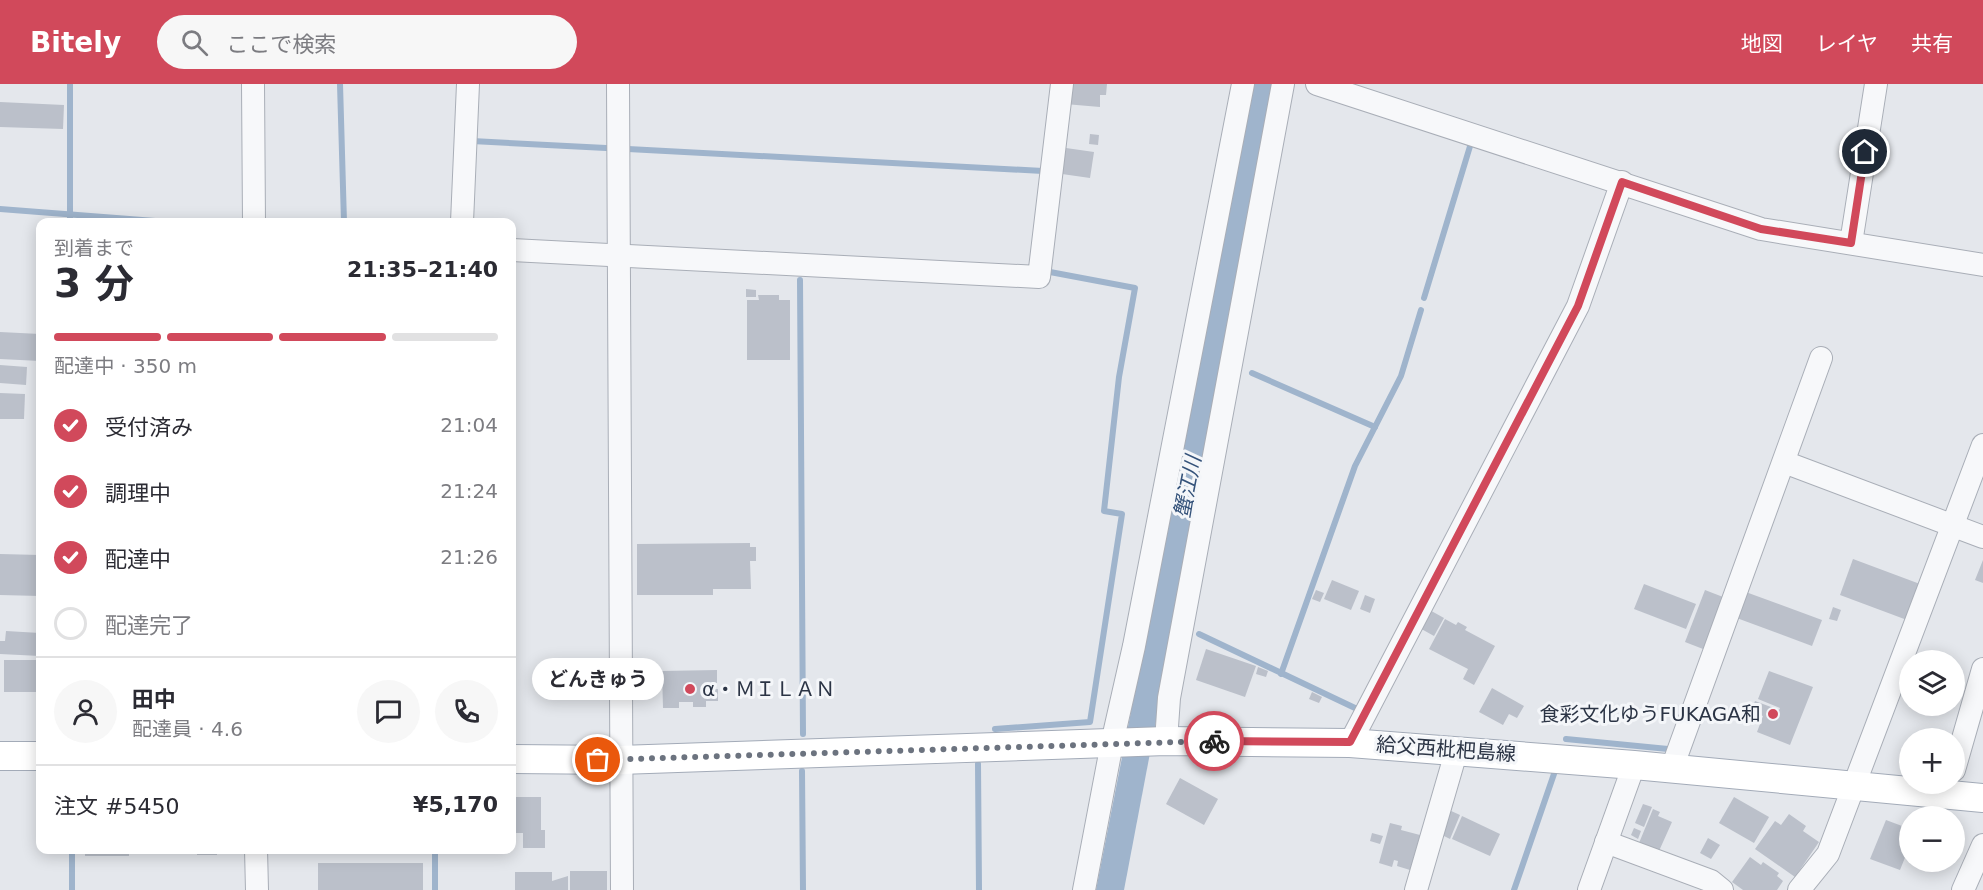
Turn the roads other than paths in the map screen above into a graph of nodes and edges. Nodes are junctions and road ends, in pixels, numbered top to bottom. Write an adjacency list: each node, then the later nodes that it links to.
1 (253, 84): 10 (street)
2 (468, 84): 11 (street)
3 (618, 84): 14 (street)
4 (1062, 84): 14 (street)
5 (1243, 84): 25 (street)
6 (1284, 84): 23 (street)
7 (1317, 84): 9 (street)
8 (1876, 84): 12 (street)
9 (1622, 182): 12 (street); 24 (street)
10 (254, 218)
11 (462, 218)
12 (1851, 243): 15 (street)
13 (516, 250): 14 (street)
14 (618, 256): 30 (street)
15 (1983, 265)
16 (1821, 358): 18 (street)
17 (1983, 445): 19 (street)
18 (1784, 462): 19 (street); 32 (street)
19 (1952, 526): 20 (street); 34 (street)
20 (1983, 537)
21 (1983, 669): 22 (street)
22 (1965, 733)
23 (1166, 741): 24 (main road, 給父西枇杷島線); 25 (main road, 給父西枇杷島線)
24 (1350, 742): 26 (main road, 給父西枇杷島線)
25 (1112, 743): 30 (main road, 給父西枇杷島線); 42 (street)
26 (1457, 749): 31 (main road, 給父西枇杷島線); 43 (street)
27 (0, 756): 28 (main road)
28 (36, 756)
29 (516, 759): 30 (main road, 給父西枇杷島線)
30 (620, 760): 41 (street)
31 (1634, 765): 32 (main road, 給父西枇杷島線); 37 (street)
32 (1672, 768): 34 (main road, 給父西枇杷島線)
33 (1899, 784): 34 (main road, 給父西枇杷島線)
34 (1854, 785): 46 (street)
35 (1965, 789): 36 (main road, 給父西枇杷島線)
36 (1983, 798)
37 (1606, 842): 44 (street); 45 (street)
38 (1983, 845): 47 (street)
39 (256, 854): 40 (street)
40 (257, 890)
41 (622, 890)
42 (1084, 890)
43 (1416, 890)
44 (1589, 890)
45 (1722, 890)
46 (1799, 890)
47 (1963, 890)

